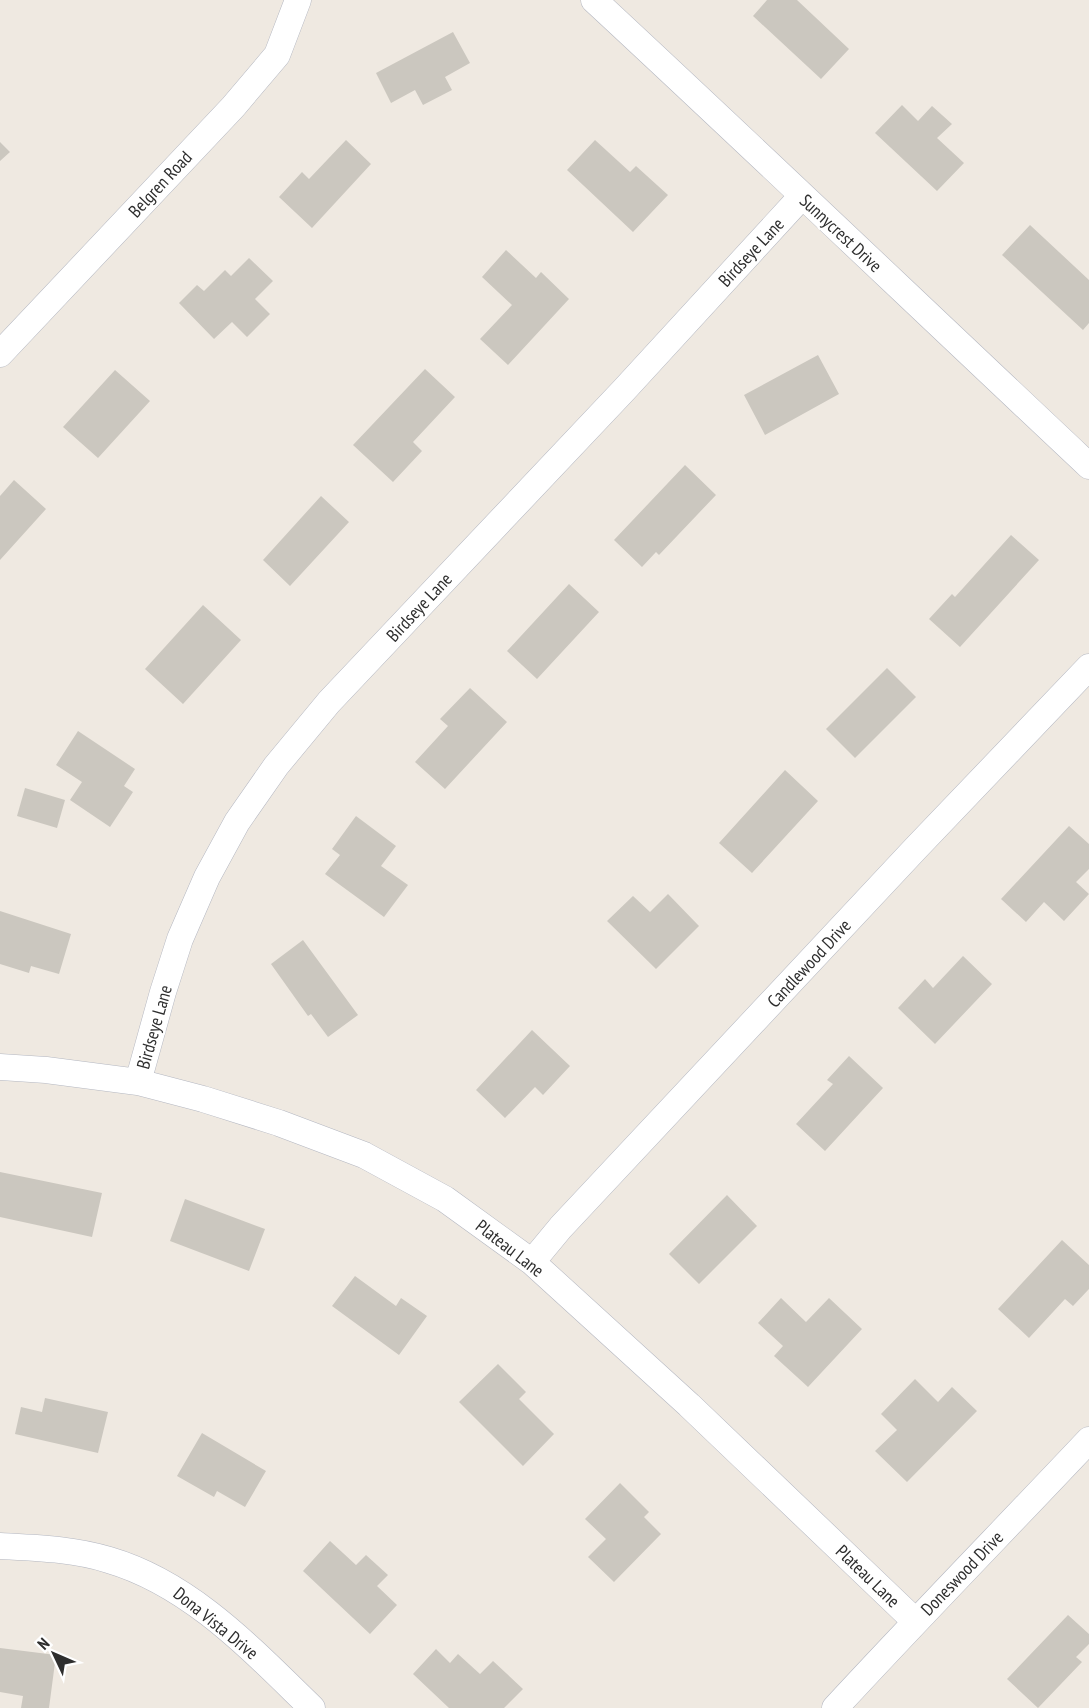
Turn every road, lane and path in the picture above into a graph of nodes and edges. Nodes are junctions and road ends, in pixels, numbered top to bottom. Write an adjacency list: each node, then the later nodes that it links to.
1 (298, 0): 4 (street, Belgren Road)
2 (594, 0): 3 (street, Sunnycrest Drive)
3 (802, 196): 5 (street, Sunnycrest Drive); 8 (street, Birdseye Lane)
4 (0, 354)
5 (1089, 466)
6 (1089, 667): 9 (street, Candlewood Drive)
7 (0, 1067): 8 (street, Plateau Lane)
8 (138, 1082): 9 (street, Plateau Lane)
9 (532, 1262): 12 (street, Plateau Lane)
10 (1089, 1440): 12 (street, Doneswood Drive)
11 (0, 1546): 13 (street, Dona Vista Drive)
12 (915, 1621): 14 (street, Doneswood Drive)
13 (312, 1708)
14 (835, 1708)

